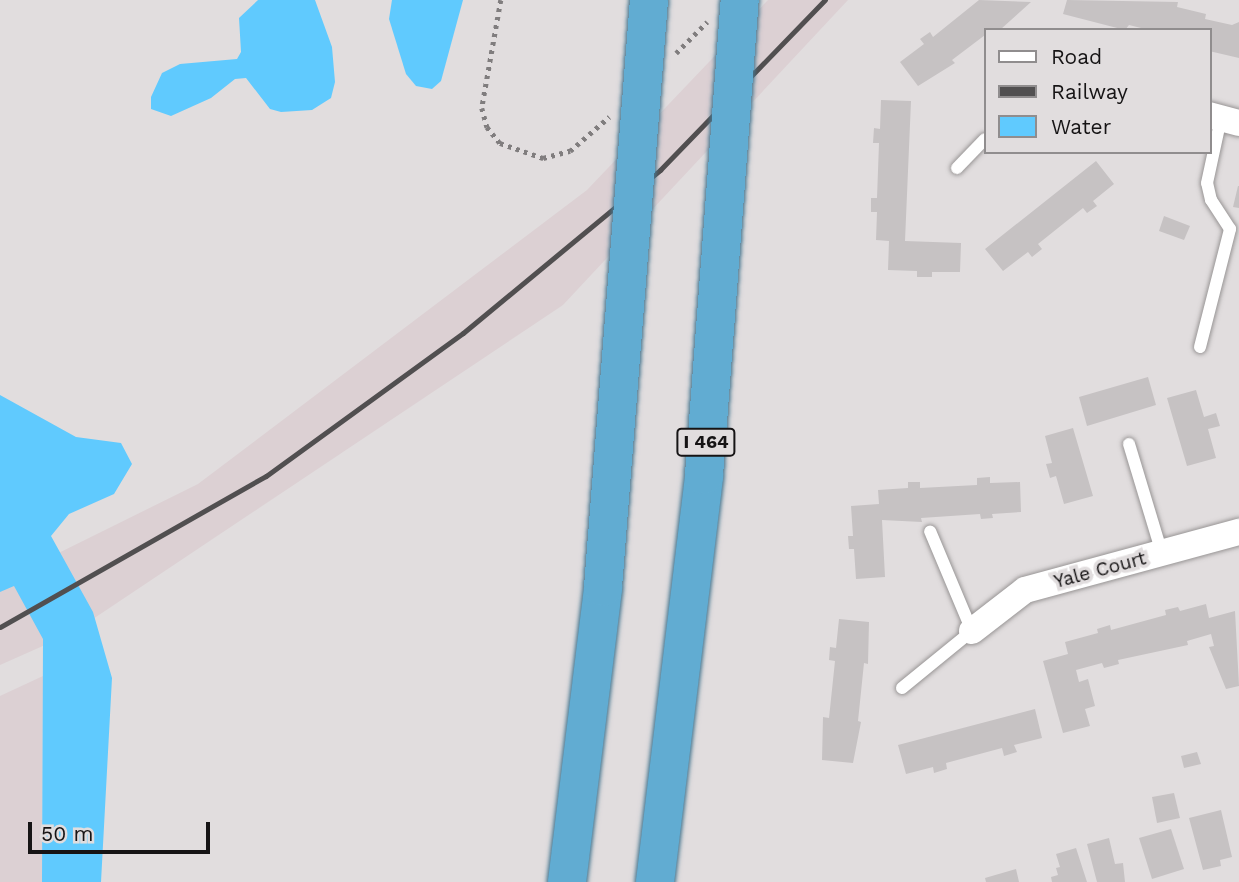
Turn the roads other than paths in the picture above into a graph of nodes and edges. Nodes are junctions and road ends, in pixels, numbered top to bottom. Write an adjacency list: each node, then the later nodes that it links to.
1 (649, 0): 13 (highway, bridge)
2 (726, 9): 14 (highway, I 464, bridge)
3 (1223, 119): 6 (lane)
4 (984, 140): 5 (lane)
5 (957, 168)
6 (1200, 347)
7 (1129, 444): 10 (lane)
8 (930, 531): 11 (lane)
9 (1239, 532): 10 (street, Yale Court)
10 (1162, 553): 11 (street, Yale Court)
11 (972, 631): 12 (lane)
12 (902, 688)
13 (567, 882)
14 (655, 882)

